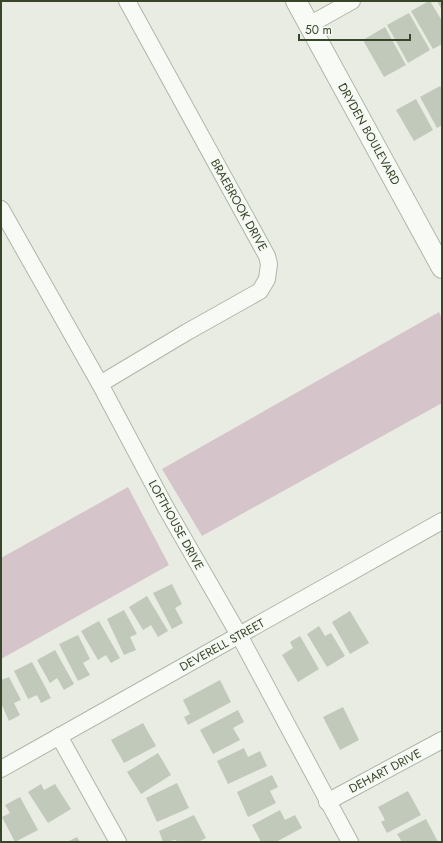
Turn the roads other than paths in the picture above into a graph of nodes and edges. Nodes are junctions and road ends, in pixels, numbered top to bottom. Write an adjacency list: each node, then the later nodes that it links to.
1 (127, 1): 7 (street, BRAEBROOK DRIVE)
2 (296, 1): 4 (street, DRYDEN BOULEVARD)
3 (352, 1): 4 (street)
4 (309, 25): 6 (street, DRYDEN BOULEVARD)
5 (1, 209): 7 (street, LOFTHOUSE DRIVE)
6 (442, 268)
7 (100, 384): 9 (street, LOFTHOUSE DRIVE)
8 (442, 521): 9 (street, DEVERELL STREET)
9 (238, 636): 10 (street, DEVERELL STREET); 13 (street, LOFTHOUSE DRIVE)
10 (59, 736): 12 (street, DEVERELL STREET); 14 (street)
11 (442, 740): 13 (street, DEHART DRIVE)
12 (1, 769)
13 (327, 802): 15 (street, LOFTHOUSE DRIVE)
14 (118, 842)
15 (350, 842)

